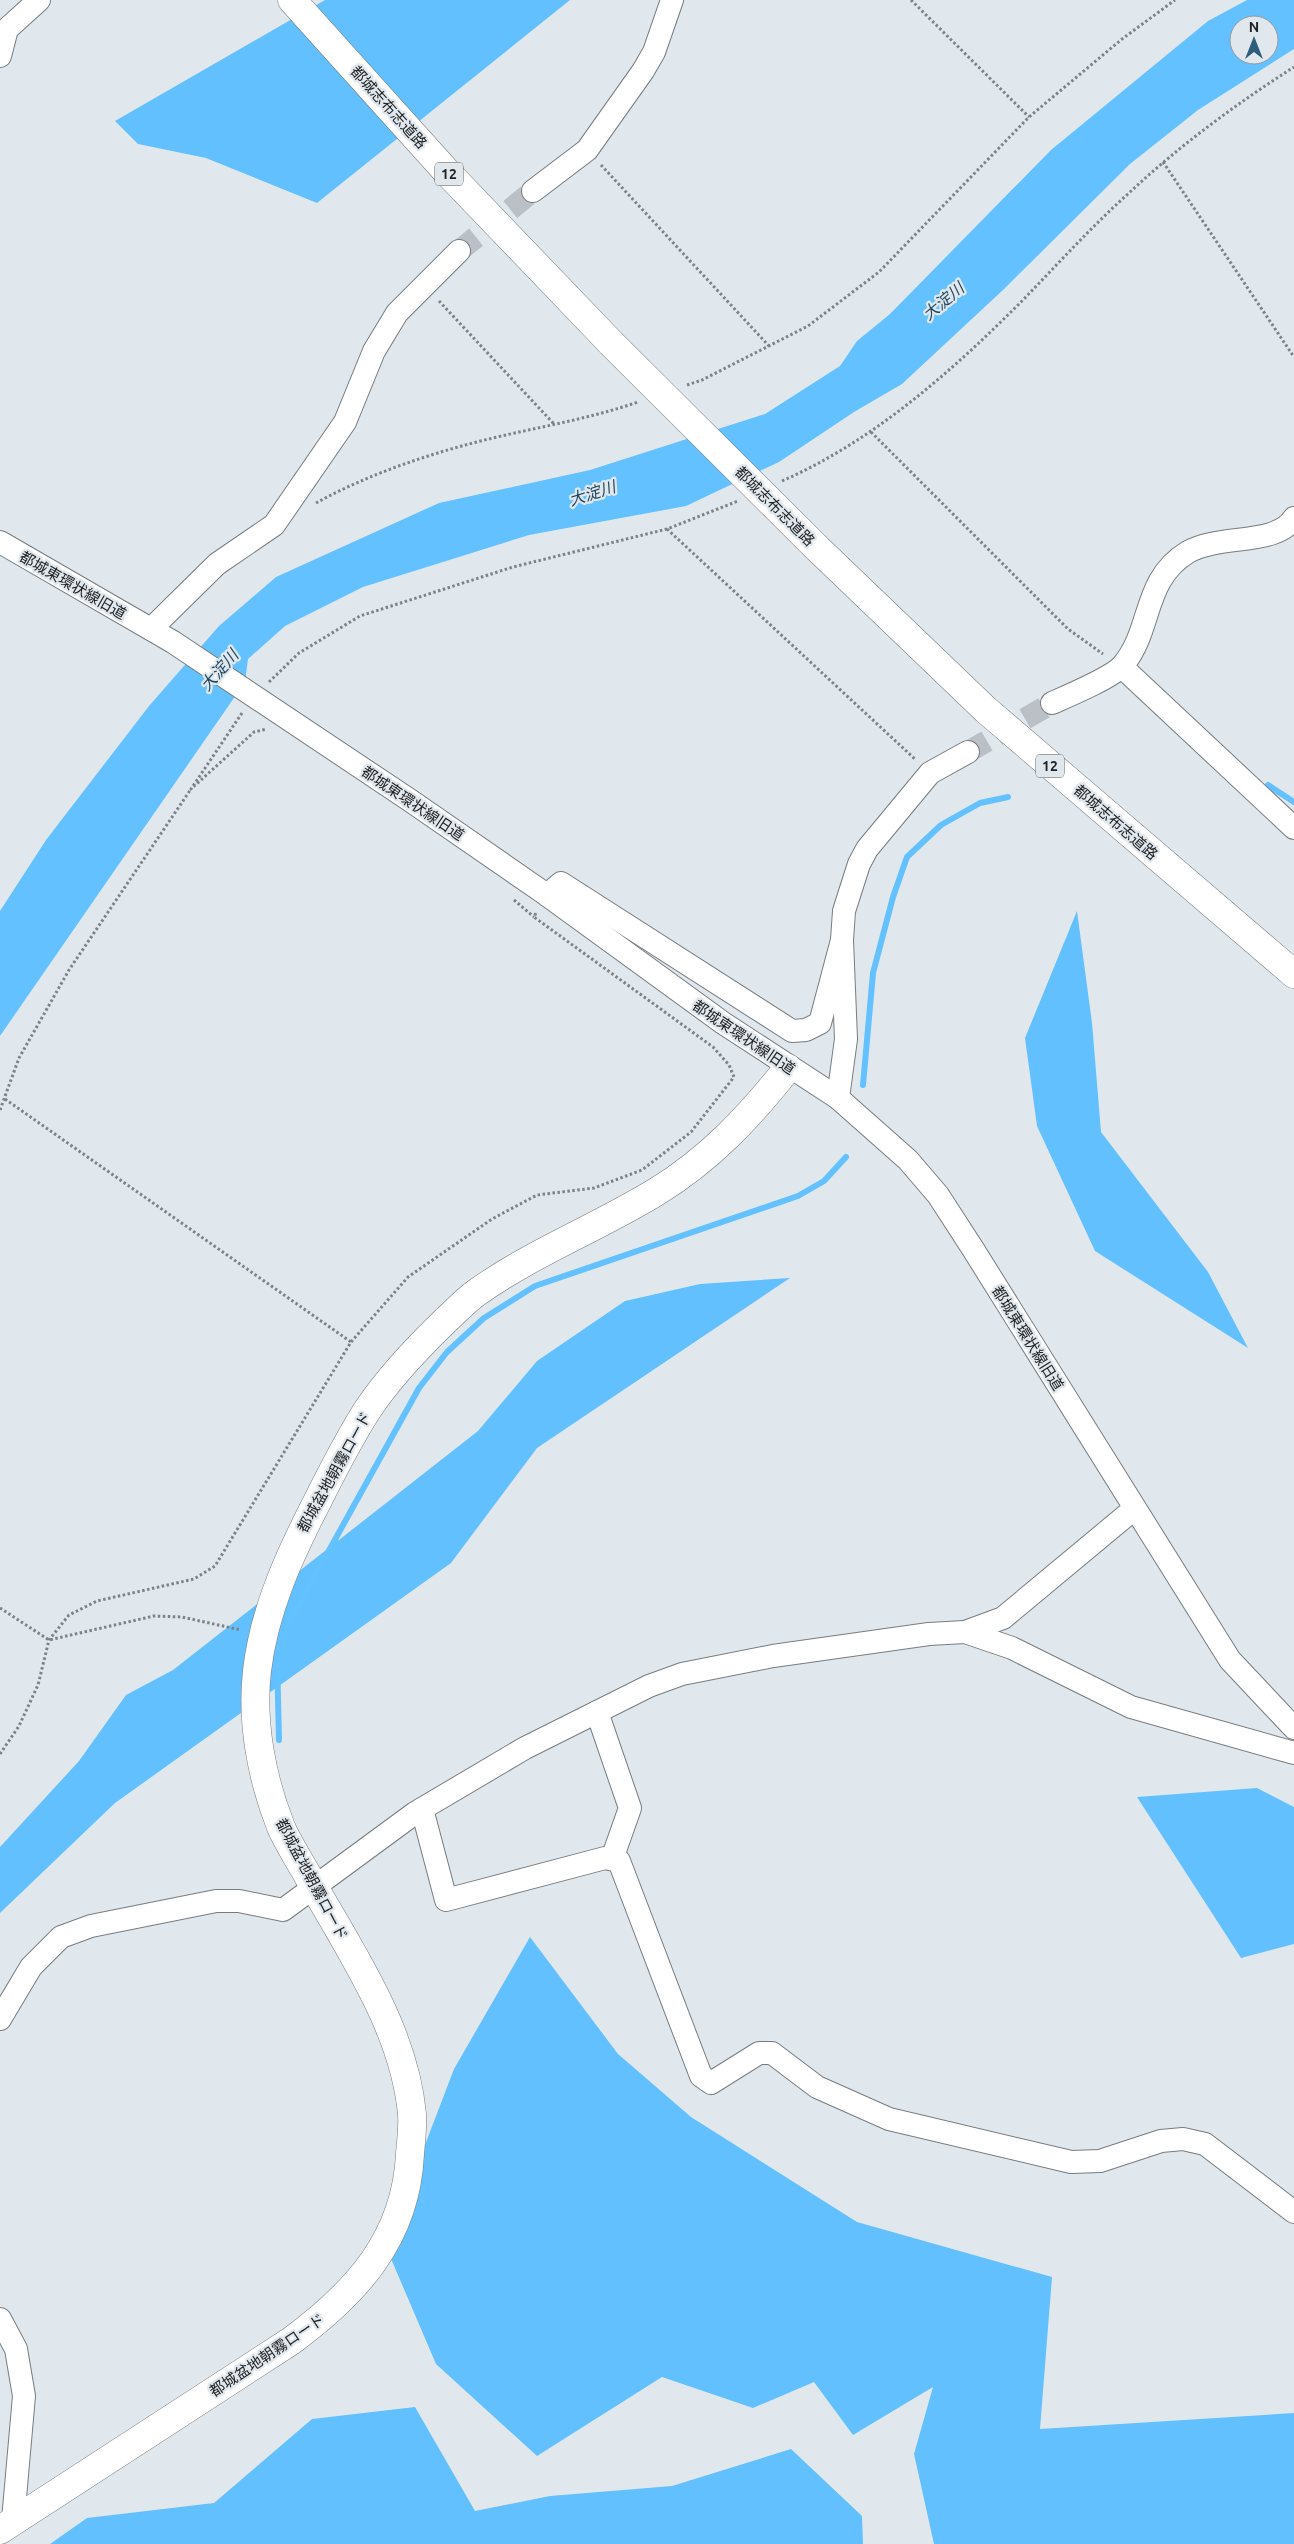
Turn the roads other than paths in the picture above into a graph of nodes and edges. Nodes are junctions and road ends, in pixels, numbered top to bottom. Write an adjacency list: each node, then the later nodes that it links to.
1 (39, 0): 4 (street)
2 (292, 0): 17 (main road, 都城志布志道路 / 12, bridge)
3 (672, 0): 6 (street)
4 (3, 27): 5 (street)
5 (0, 56)
6 (533, 192)
7 (459, 251): 10 (street)
8 (1294, 518): 11 (street)
9 (0, 542): 10 (street, 都城東環状線旧道)
10 (151, 629): 15 (street, 都城東環状線旧道)
11 (1122, 667): 12 (street); 14 (street)
12 (1052, 703)
13 (968, 752): 16 (street)
14 (1294, 828)
15 (547, 895): 16 (street); 18 (street, 都城東環状線旧道)
16 (842, 940): 19 (street)
17 (1294, 974)
18 (788, 1068): 19 (street, 都城東環状線旧道); 27 (main road, 都城盆地朝霧ロード)
19 (838, 1098): 20 (street, 都城東環状線旧道)
20 (1134, 1509): 21 (street); 23 (street, 都城東環状線旧道)
21 (964, 1632): 22 (street); 24 (street)
22 (596, 1712): 25 (street); 26 (street)
23 (1294, 1728)
24 (1294, 1753)
25 (422, 1809): 26 (street); 27 (street)
26 (612, 1859): 29 (street)
27 (315, 1888): 28 (street); 31 (main road, 都城盆地朝霧ロード)
28 (0, 2019)
29 (1294, 2212)
30 (0, 2319): 31 (street)
31 (7, 2525)

